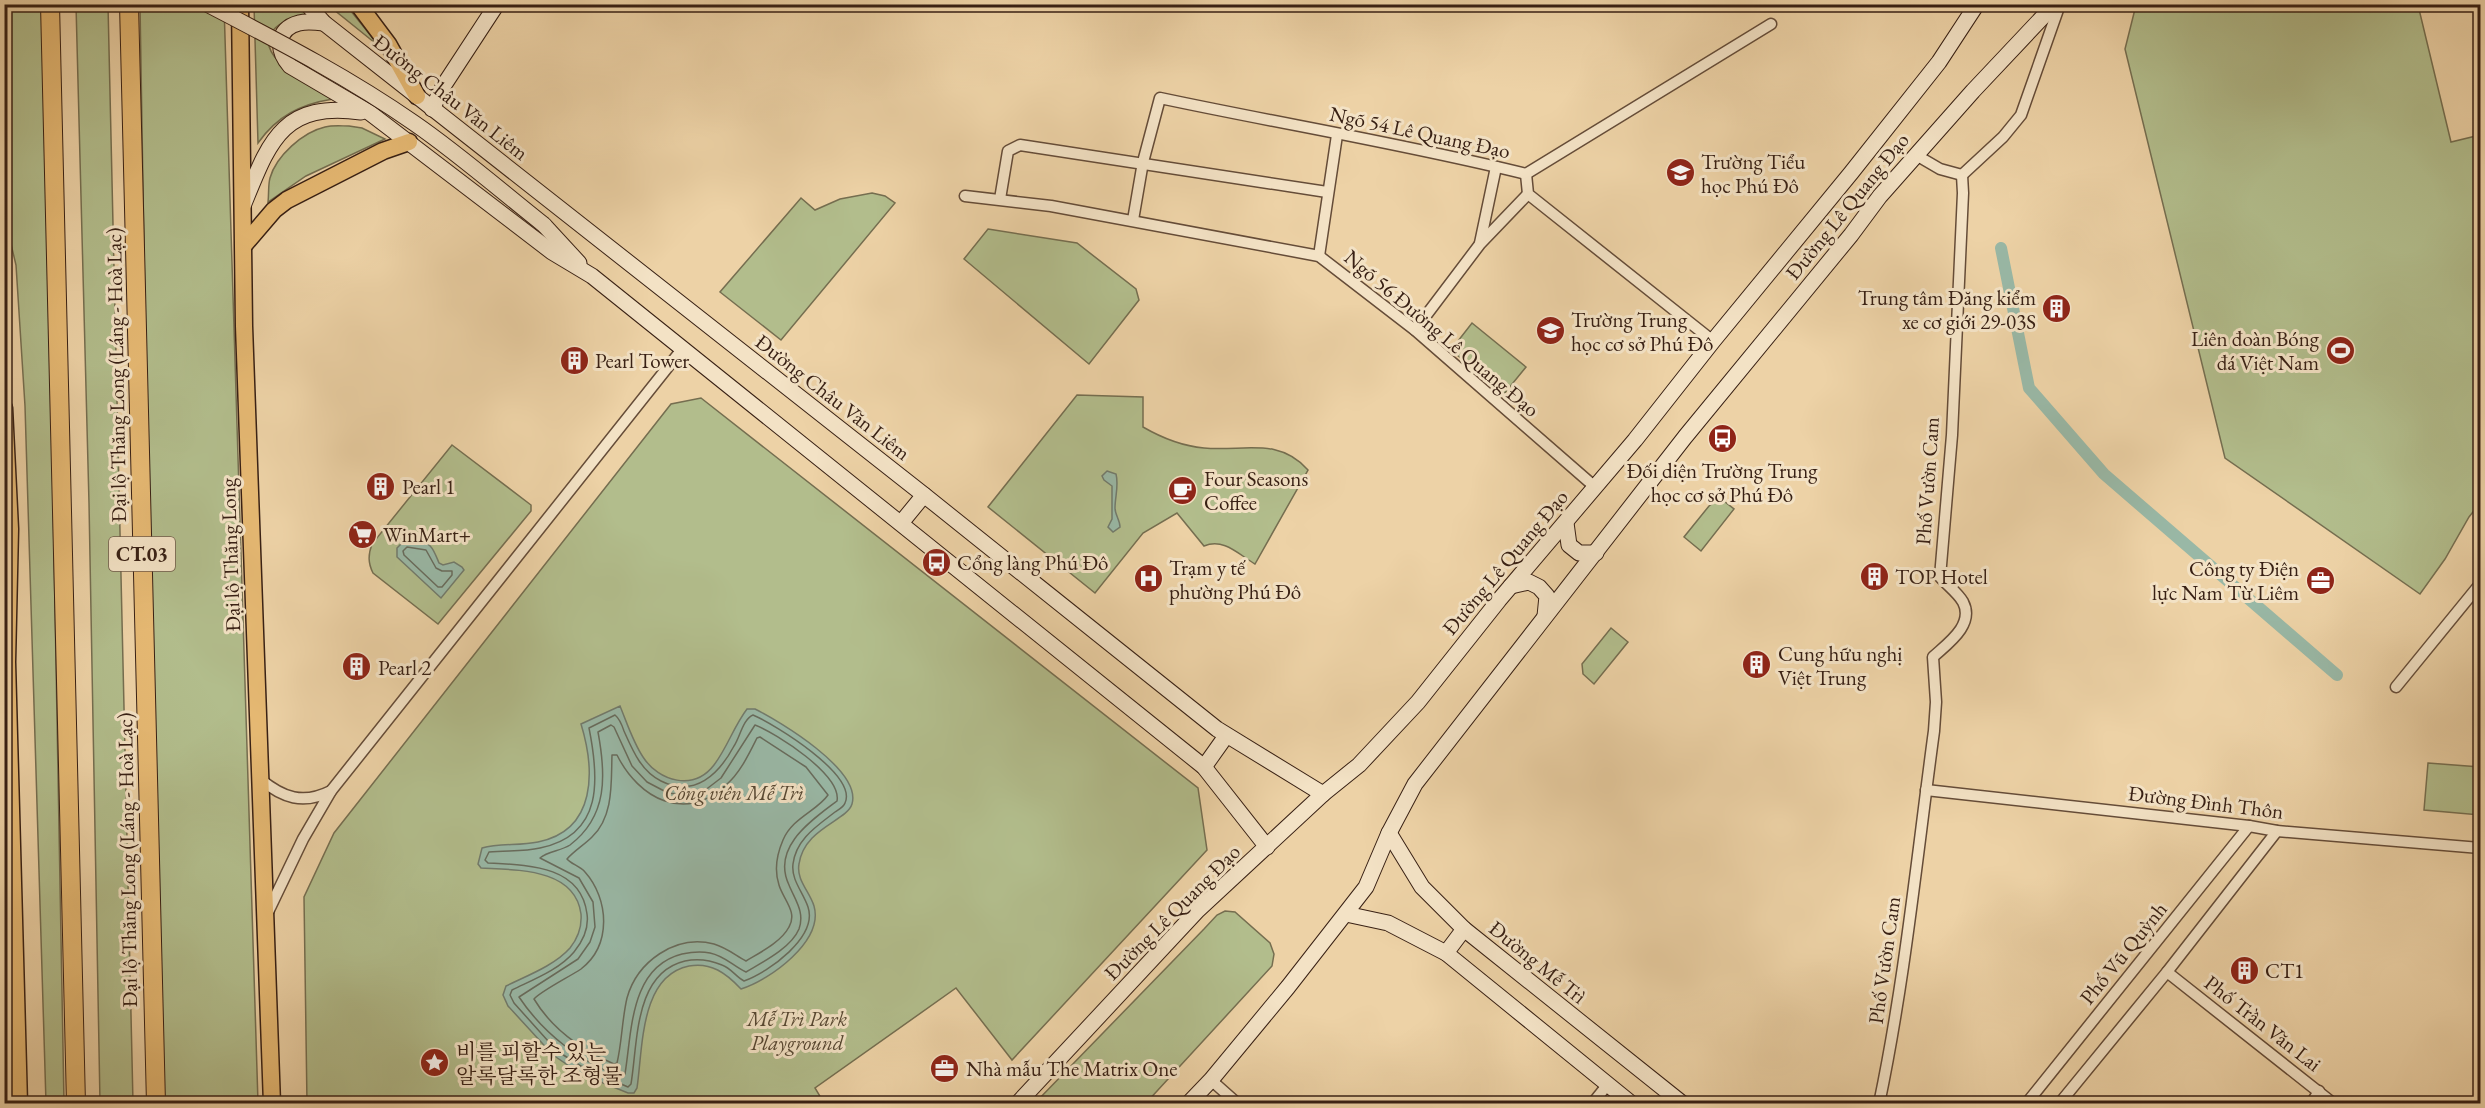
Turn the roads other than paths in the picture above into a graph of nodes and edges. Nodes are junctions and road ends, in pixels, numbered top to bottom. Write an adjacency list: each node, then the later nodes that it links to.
1 (50, 4): 67 (highway)
2 (129, 4): 68 (highway, Đại lộ Thăng Long (Láng - Hoà Lạc) / CT.03)
3 (207, 4): 32 (main road, bridge)
4 (240, 4): 27 (main road, Đại lộ Thăng Long)
5 (307, 4): 11 (main road, Đường Châu Văn Liêm)
6 (358, 4): 13 (main road)
7 (497, 4): 14 (main road)
8 (1977, 4): 34 (main road, Đường Lê Quang Đạo)
9 (2055, 4): 18 (main road, Đường Lê Quang Đạo)
10 (2060, 4): 22 (street)
11 (324, 23): 13 (main road, Đường Châu Văn Liêm); 15 (main road)
12 (1771, 24): 21 (street)
13 (417, 96): 14 (main road, Đường Châu Văn Liêm)
14 (432, 109): 39 (main road, Đường Châu Văn Liêm)
15 (370, 113): 17 (main road); 27 (main road)
16 (1337, 135): 19 (street, Ngõ 54 Lê Quang Đạo); 20 (street, Ngõ 54 Lê Quang Đạo); 23 (street)
17 (409, 142): 29 (main road); 32 (main road)
18 (1916, 155): 22 (street); 42 (main road, Đường Lê Quang Đạo)
19 (1143, 162): 23 (street); 26 (street); 28 (street)
20 (1496, 167): 21 (street, Ngõ 54 Lê Quang Đạo); 30 (street)
21 (1526, 174): 24 (street, Ngõ 54 Lê Quang Đạo)
22 (1962, 174): 50 (street, Phố Vườn Cam)
23 (1327, 192): 31 (street)
24 (1527, 194): 30 (street); 34 (street)
25 (965, 196): 26 (street, Ngõ 56 Đường Lê Quang Đạo)
26 (1000, 199): 28 (street, Ngõ 56 Đường Lê Quang Đạo)
27 (243, 206): 29 (main road, Đại lộ Thăng Long)
28 (1133, 220): 31 (street, Ngõ 56 Đường Lê Quang Đạo)
29 (244, 244): 49 (main road, Đại lộ Thăng Long)
30 (1480, 244): 33 (street)
31 (1319, 256): 33 (street, Ngõ 56 Đường Lê Quang Đạo)
32 (592, 276): 35 (main road)
33 (1415, 330): 38 (street, Ngõ 56 Đường Lê Quang Đạo)
34 (1713, 341): 38 (main road, Đường Lê Quang Đạo)
35 (683, 348): 40 (main road); 51 (street)
36 (4, 408): 37 (main road)
37 (6, 466): 66 (main road)
38 (1595, 487): 41 (main road, Đường Lê Quang Đạo)
39 (924, 495): 40 (main road); 47 (main road, Đường Châu Văn Liêm)
40 (901, 523): 48 (main road)
41 (1566, 523): 42 (main road); 44 (main road, Đường Lê Quang Đạo)
42 (1596, 553): 45 (main road, Đường Lê Quang Đạo)
43 (2481, 584): 46 (street)
44 (1511, 586): 45 (main road); 52 (main road, Đường Lê Quang Đạo)
45 (1545, 616): 55 (main road, Đường Lê Quang Đạo)
46 (2396, 687)
47 (1226, 736): 48 (main road); 52 (main road, Đường Châu Văn Liêm)
48 (1204, 767): 56 (main road)
49 (260, 779): 51 (street); 59 (main road, Đại lộ Thăng Long)
50 (1926, 790): 53 (street, Đường Đình Thôn); 76 (street, Phố Vườn Cam)
51 (331, 791): 59 (street)
52 (1323, 795): 56 (main road, Đường Lê Quang Đạo)
53 (2249, 826): 54 (street, Đường Đình Thôn); 77 (street, Phố Vũ Quỳnh)
54 (2277, 831): 57 (street, Đường Đình Thôn); 62 (street)
55 (1389, 833): 58 (main road, Đường Lê Quang Đạo); 60 (main road, Đường Mễ Trì)
56 (1266, 847): 70 (main road, Đường Lê Quang Đạo)
57 (2481, 848)
58 (1346, 914): 61 (main road); 63 (main road, Đường Lê Quang Đạo)
59 (265, 917): 69 (main road, Đại lộ Thăng Long)
60 (1464, 929): 61 (main road); 75 (main road, Đường Mễ Trì)
61 (1446, 953): 64 (main road)
62 (2167, 972): 65 (street, Phố Trần Văn Lai); 78 (street)
63 (1211, 1080): 71 (main road, Đường Lê Quang Đạo); 72 (street)
64 (1608, 1084): 73 (street); 74 (main road)
65 (2319, 1091): 79 (street); 80 (street, Phố Trần Văn Lai)
66 (19, 1104)
67 (76, 1104)
68 (156, 1104)
69 (273, 1104)
70 (1017, 1104)
71 (1188, 1104)
72 (1238, 1104)
73 (1592, 1104)
74 (1632, 1104)
75 (1683, 1104)
76 (1879, 1104)
77 (2026, 1104)
78 (2059, 1104)
79 (2311, 1104)
80 (2334, 1104)

